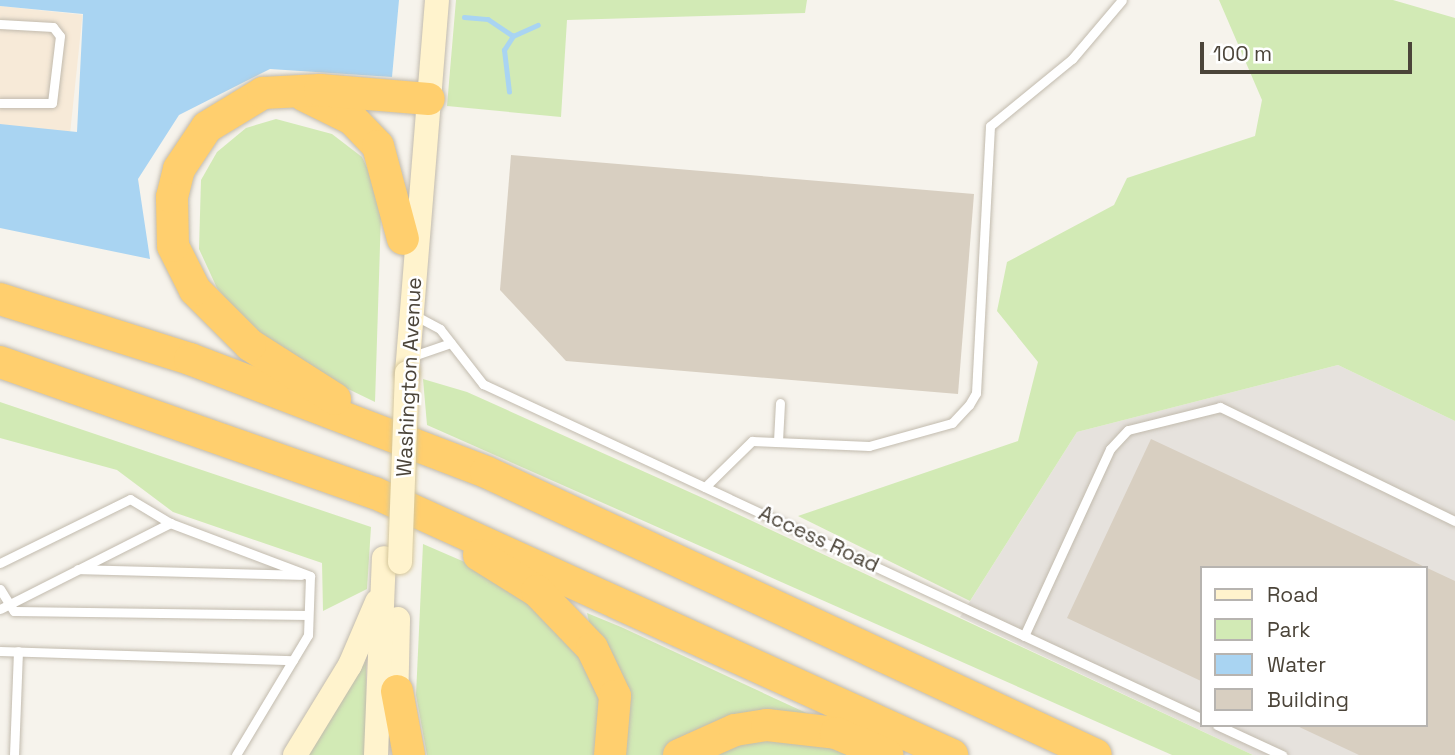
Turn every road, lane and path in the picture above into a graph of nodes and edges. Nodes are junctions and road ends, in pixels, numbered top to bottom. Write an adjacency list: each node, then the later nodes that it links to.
1 (421, 0): 6 (main road, Washington Avenue)
2 (437, 0): 6 (main road, Washington Avenue)
3 (1122, 0): 16 (lane)
4 (0, 24): 7 (lane)
5 (291, 92): 6 (highway); 8 (highway); 15 (highway)
6 (421, 99): 8 (main road, Washington Avenue); 10 (main road, Washington Avenue)
7 (0, 103)
8 (402, 239): 13 (main road, Washington Avenue)
9 (0, 299): 15 (highway)
10 (411, 313): 11 (lane, Access Road); 13 (main road, Washington Avenue)
11 (451, 344): 13 (lane); 17 (lane, Access Road)
12 (0, 362): 18 (highway)
13 (403, 368): 21 (main road, Washington Avenue)
14 (780, 403): 16 (lane)
15 (367, 424): 47 (highway)
16 (778, 441): 17 (lane)
17 (705, 488): 30 (lane, Access Road)
18 (375, 493): 43 (highway); 46 (highway)
19 (1455, 521): 30 (lane)
20 (170, 523): 22 (lane); 23 (lane); 24 (lane)
21 (392, 560): 25 (main road, Washington Avenue); 34 (main road, Washington Avenue)
22 (0, 563)
23 (78, 569): 24 (lane); 27 (lane)
24 (310, 576): 29 (lane)
25 (384, 585): 39 (main road); 40 (main road, Washington Avenue)
26 (0, 589): 27 (lane)
27 (9, 604): 28 (lane); 29 (lane)
28 (0, 608)
29 (308, 615): 33 (lane)
30 (1024, 636): 35 (lane, Access Road)
31 (0, 651): 32 (lane)
32 (18, 651): 33 (lane); 37 (lane)
33 (293, 660): 38 (lane)
34 (397, 691): 41 (main road, Washington Avenue); 42 (highway)
35 (1200, 718)
36 (1221, 727): 48 (lane)
37 (14, 755)
38 (236, 755)
39 (295, 755)
40 (376, 755)
41 (395, 755)
42 (409, 755)
43 (610, 755)
44 (679, 755): 45 (highway)
45 (887, 755)
46 (952, 755)
47 (1096, 755)
48 (1282, 755)

